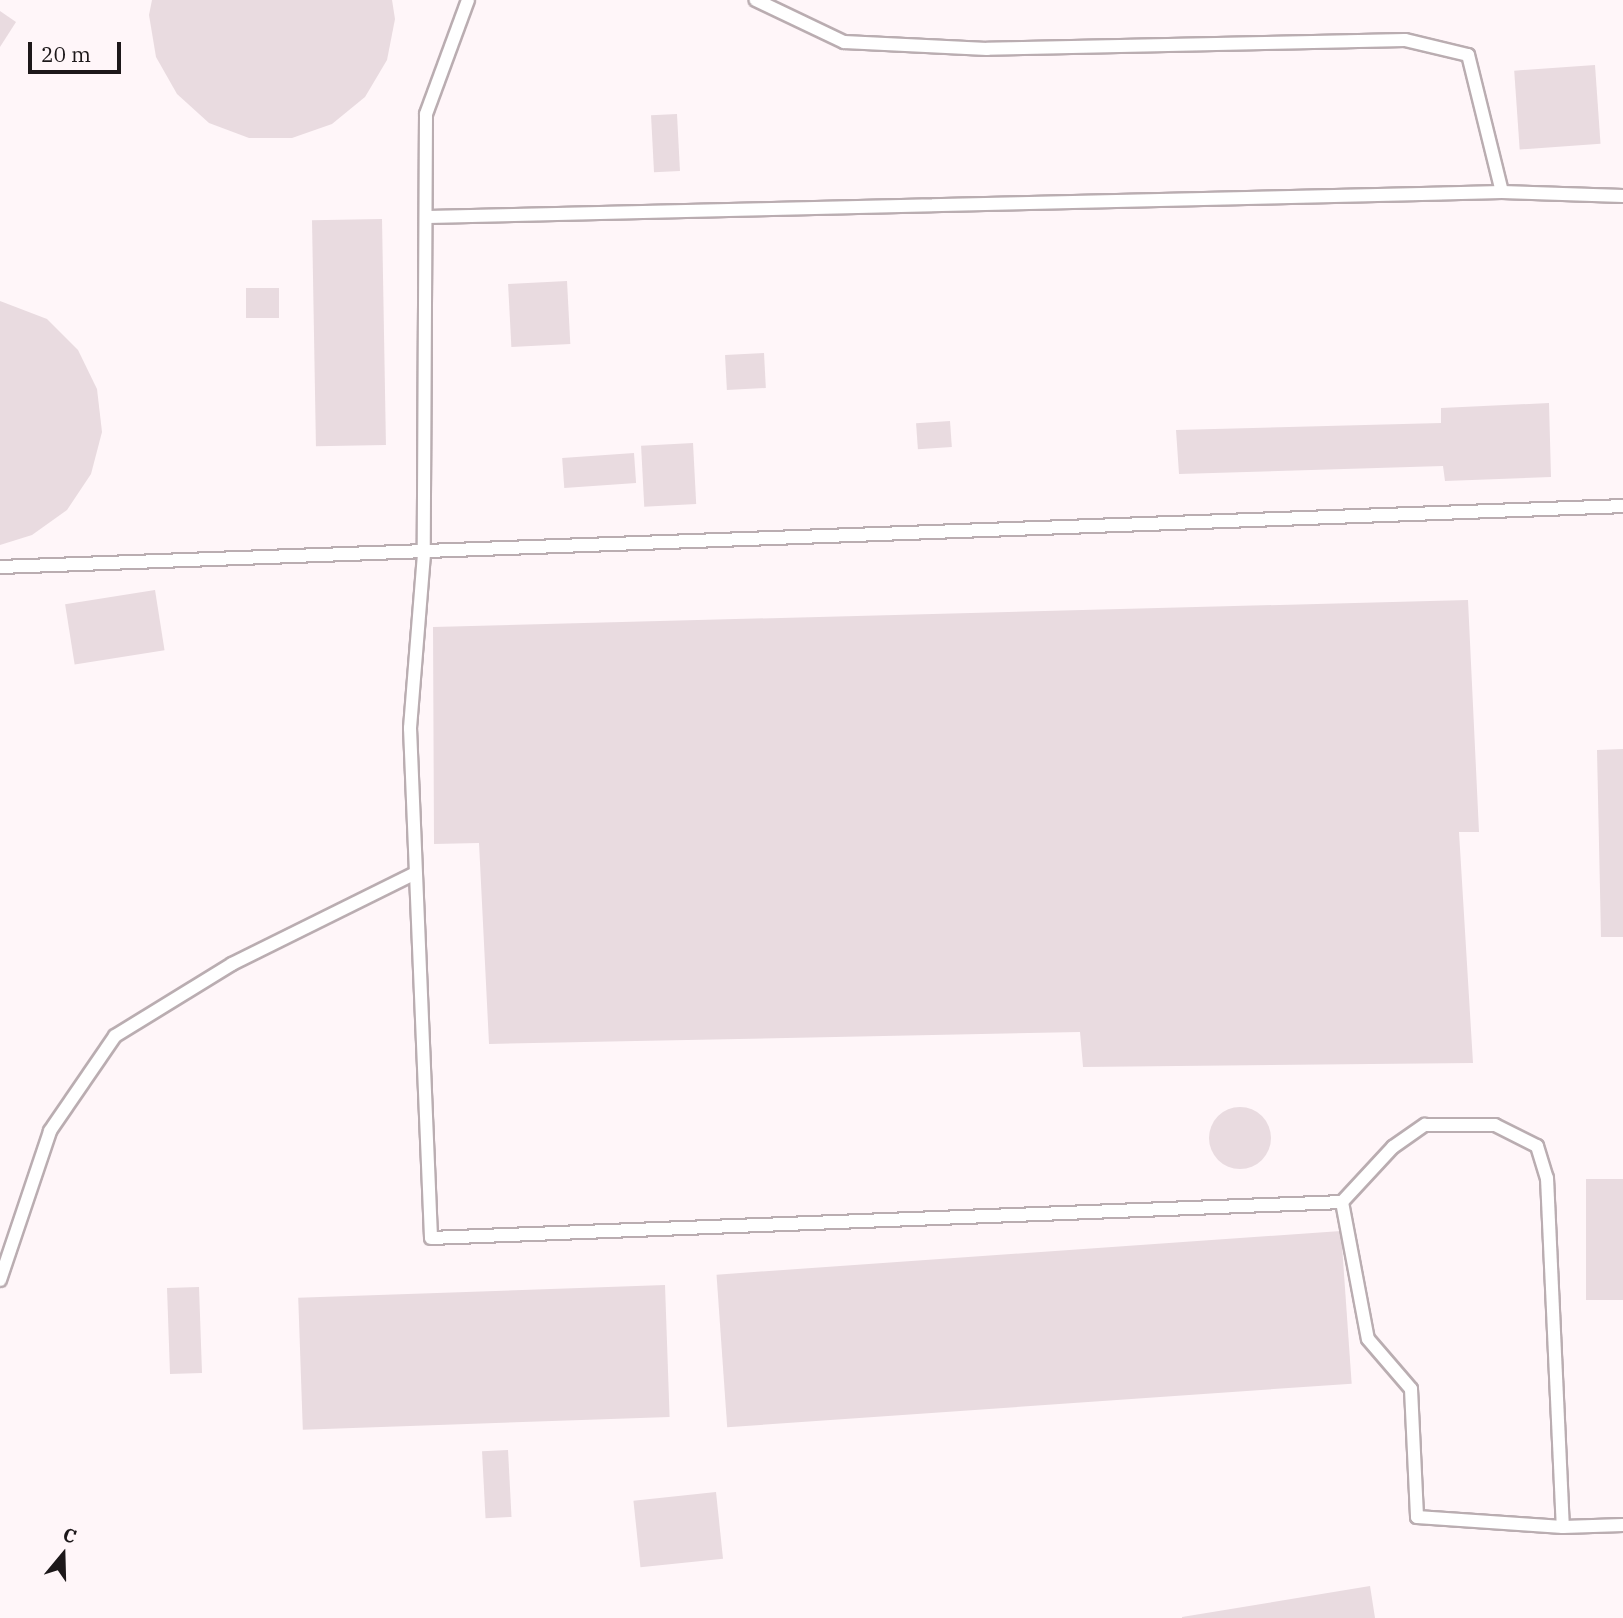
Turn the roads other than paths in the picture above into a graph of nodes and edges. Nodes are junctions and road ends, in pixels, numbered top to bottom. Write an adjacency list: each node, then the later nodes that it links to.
1 (468, 0): 5 (lane)
2 (756, 0): 3 (lane)
3 (1502, 192): 4 (lane); 5 (lane)
4 (1623, 196)
5 (428, 217): 7 (lane)
6 (1623, 506): 7 (lane)
7 (424, 554): 8 (lane); 9 (lane)
8 (0, 567)
9 (413, 874): 10 (lane); 11 (lane)
10 (1342, 1202): 13 (lane); 13 (lane)
11 (0, 1280)
12 (1623, 1525): 13 (lane)
13 (1563, 1527)

